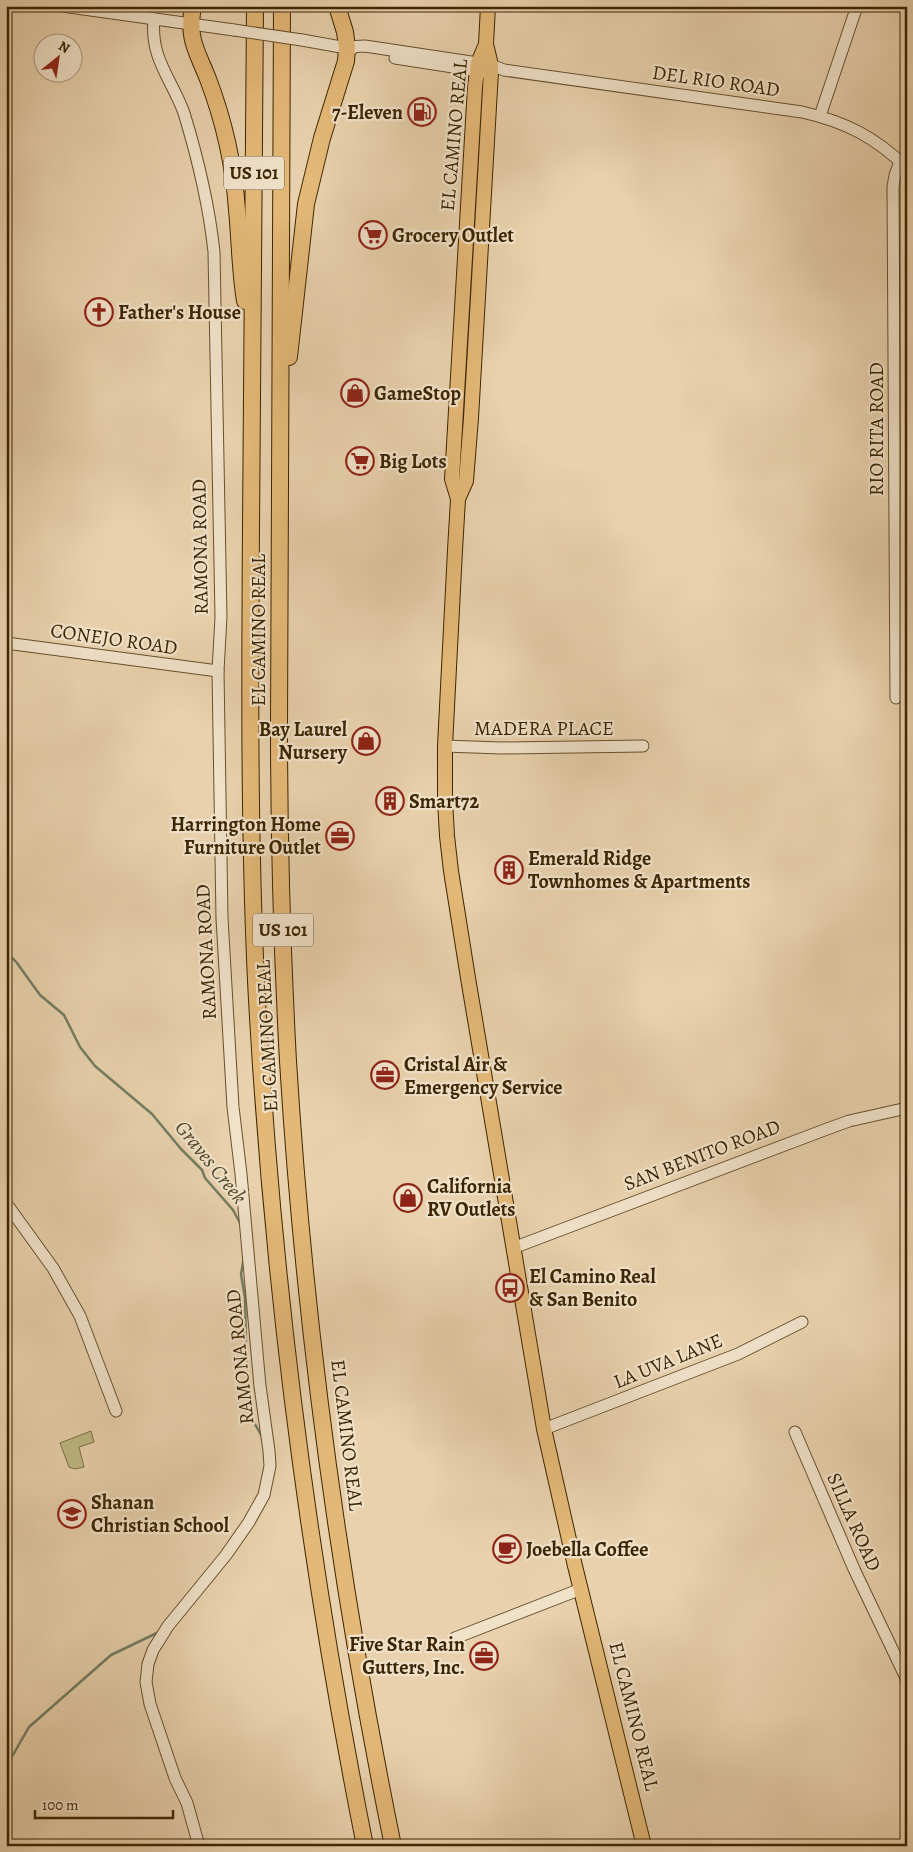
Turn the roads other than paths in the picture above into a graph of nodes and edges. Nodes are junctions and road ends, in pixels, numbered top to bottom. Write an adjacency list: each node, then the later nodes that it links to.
1 (62, 6): 8 (street, DEL RIO ROAD)
2 (193, 6): 9 (highway)
3 (255, 6): 14 (highway, EL CAMINO REAL / US 101)
4 (282, 6): 15 (highway, EL CAMINO REAL / US 101)
5 (337, 6): 10 (highway)
6 (488, 6): 11 (main road, EL CAMINO REAL)
7 (857, 6): 12 (street)
8 (154, 19): 9 (street, DEL RIO ROAD); 17 (street, RAMONA ROAD)
9 (190, 24): 10 (street, DEL RIO ROAD, bridge); 14 (highway)
10 (347, 47): 11 (street, DEL RIO ROAD); 15 (highway)
11 (488, 68): 12 (street, DEL RIO ROAD); 19 (main road, EL CAMINO REAL)
12 (820, 116): 13 (street, DEL RIO ROAD)
13 (903, 165): 18 (street, RIO RITA ROAD)
14 (252, 340): 32 (highway, EL CAMINO REAL / US 101)
15 (280, 432): 33 (highway, EL CAMINO REAL / US 101)
16 (6, 643): 17 (street, CONEJO ROAD)
17 (218, 671): 31 (street, RAMONA ROAD)
18 (896, 698)
19 (445, 746): 20 (street, MADERA PLACE); 23 (main road, EL CAMINO REAL)
20 (643, 746)
21 (907, 1108): 23 (street, SAN BENITO ROAD)
22 (6, 1202): 25 (street)
23 (513, 1248): 26 (main road, EL CAMINO REAL)
24 (802, 1322): 26 (street, LA UVA LANE)
25 (116, 1411)
26 (544, 1429): 28 (main road, EL CAMINO REAL)
27 (795, 1432): 30 (street, SILLA ROAD)
28 (581, 1589): 29 (street); 34 (main road, EL CAMINO REAL)
29 (455, 1638)
30 (907, 1680)
31 (199, 1846)
32 (365, 1846)
33 (393, 1846)
34 (644, 1846)

